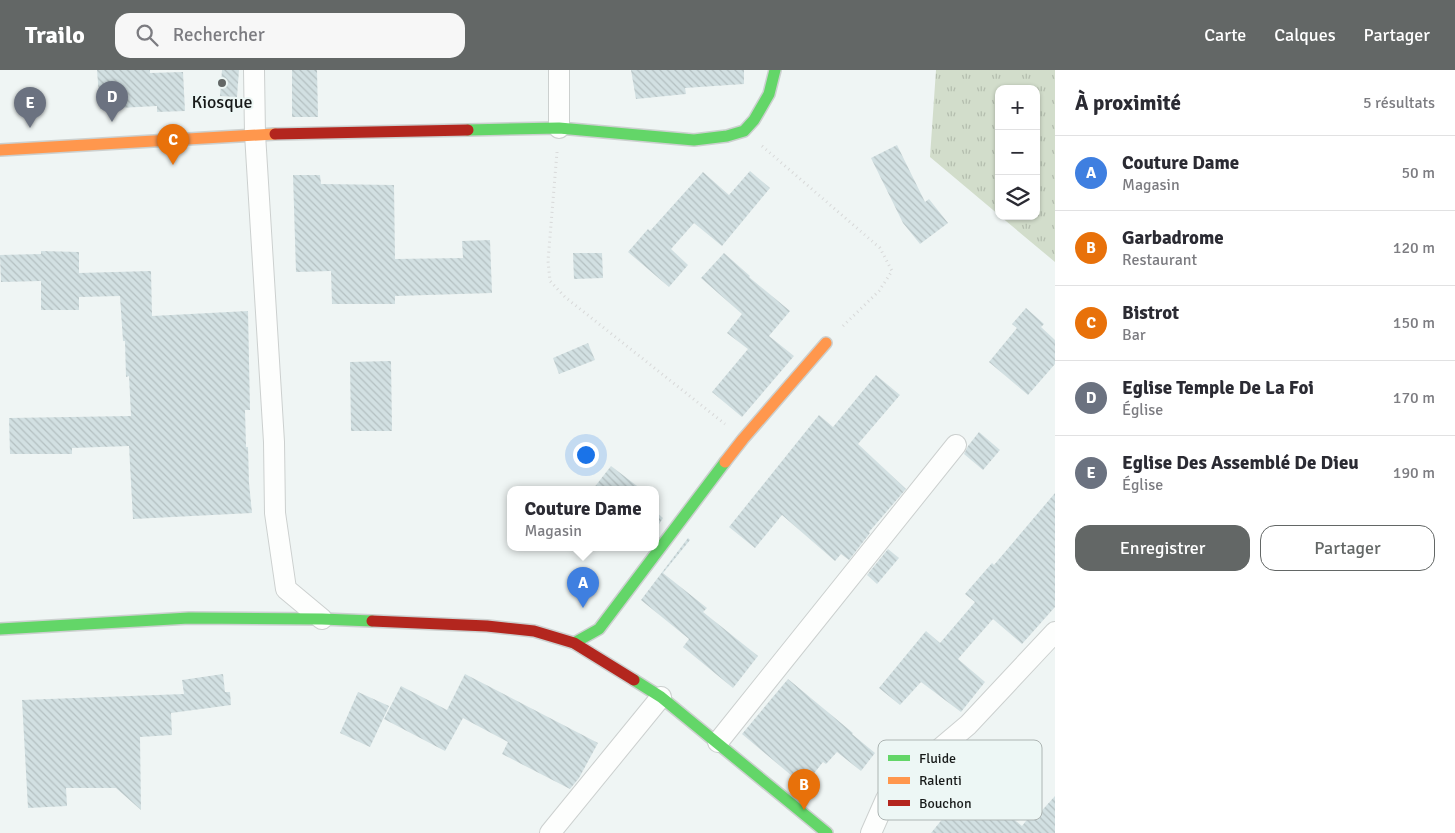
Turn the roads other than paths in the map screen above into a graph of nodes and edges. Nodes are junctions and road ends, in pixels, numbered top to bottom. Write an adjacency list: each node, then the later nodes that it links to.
1 (254, 70): 5 (street)
2 (559, 70): 4 (street)
3 (775, 70): 4 (street)
4 (559, 128): 5 (street)
5 (255, 134): 6 (street); 11 (street)
6 (0, 150)
7 (826, 343): 9 (street)
8 (956, 445): 17 (street)
9 (659, 550)
10 (658, 551): 14 (street)
11 (322, 619): 12 (street); 14 (street)
12 (0, 629)
13 (1055, 632): 16 (street)
14 (574, 643): 15 (street)
15 (661, 697): 17 (street); 19 (street)
16 (950, 740)
17 (718, 742): 20 (street)
18 (878, 817): 21 (street)
19 (550, 833)
20 (827, 833)
21 (871, 833)

